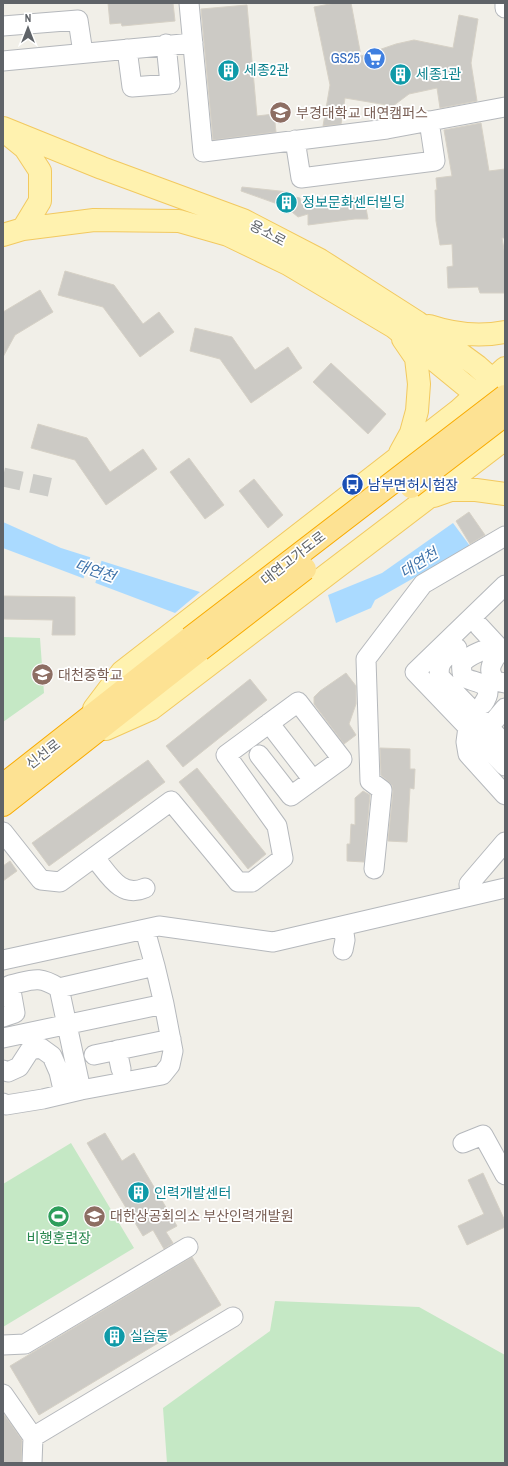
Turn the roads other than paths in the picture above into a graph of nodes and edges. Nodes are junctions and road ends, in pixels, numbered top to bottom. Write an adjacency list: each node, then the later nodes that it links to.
1 (189, 3): 5 (lane)
2 (505, 3): 3 (lane)
3 (505, 8)
4 (3, 26): 8 (lane)
5 (193, 43): 6 (lane); 13 (lane)
6 (166, 44): 7 (lane); 7 (lane)
7 (127, 49): 8 (lane)
8 (83, 53): 9 (lane)
9 (3, 61)
10 (505, 107): 11 (lane)
11 (430, 120): 13 (lane); 13 (lane)
12 (3, 129): 14 (main road); 15 (main road, 용소로)
13 (295, 140)
14 (13, 232): 16 (main road, 용소로)
15 (417, 322): 17 (main road); 18 (main road, 용소로)
16 (394, 327): 18 (main road, 용소로); 21 (main road)
17 (505, 332)
18 (497, 385): 19 (main road, 용소로); 21 (main road); 28 (highway, 대연고가도로, bridge)
19 (505, 417): 28 (highway, 대연고가도로, bridge)
20 (505, 439): 23 (main road)
21 (397, 458): 35 (main road)
22 (505, 494): 23 (main road)
23 (426, 499): 35 (main road)
24 (505, 536): 46 (lane)
25 (505, 585): 34 (lane)
26 (505, 601): 27 (lane)
27 (479, 626): 29 (lane); 36 (lane)
28 (195, 644): 35 (highway, 대연고가도로)
29 (498, 653): 30 (lane); 31 (lane)
30 (505, 683)
31 (482, 704)
32 (505, 708): 36 (lane)
33 (269, 723): 39 (lane); 39 (lane); 45 (lane)
34 (468, 727): 38 (lane); 41 (lane)
35 (88, 728): 40 (highway, 신선로); 42 (highway)
36 (499, 734)
37 (259, 755): 39 (lane)
38 (505, 766)
39 (313, 780)
40 (3, 785)
41 (505, 795)
42 (3, 805)
43 (3, 832): 45 (lane)
44 (505, 842): 49 (lane)
45 (94, 857): 47 (lane)
46 (374, 869)
47 (145, 888)
48 (505, 888): 49 (lane)
49 (470, 896): 50 (lane)
50 (343, 926): 51 (lane); 52 (lane)
51 (145, 930): 53 (lane); 54 (lane)
52 (343, 950)
53 (3, 960)
54 (155, 966): 55 (lane); 56 (lane)
55 (59, 988): 57 (lane); 58 (lane)
56 (164, 1004): 58 (lane); 60 (lane)
57 (3, 1017)
58 (67, 1024): 59 (lane); 65 (lane)
59 (3, 1038)
60 (171, 1039): 61 (lane); 65 (lane)
61 (117, 1050): 62 (lane); 63 (lane)
62 (94, 1055)
63 (121, 1069)
64 (3, 1070): 65 (lane)
65 (72, 1092): 66 (lane)
66 (3, 1103)
67 (463, 1143): 68 (lane)
68 (505, 1174)
69 (188, 1247): 71 (lane)
70 (233, 1317): 73 (lane)
71 (3, 1345)
72 (3, 1394): 73 (lane)
73 (33, 1437): 74 (lane)
74 (32, 1463)

